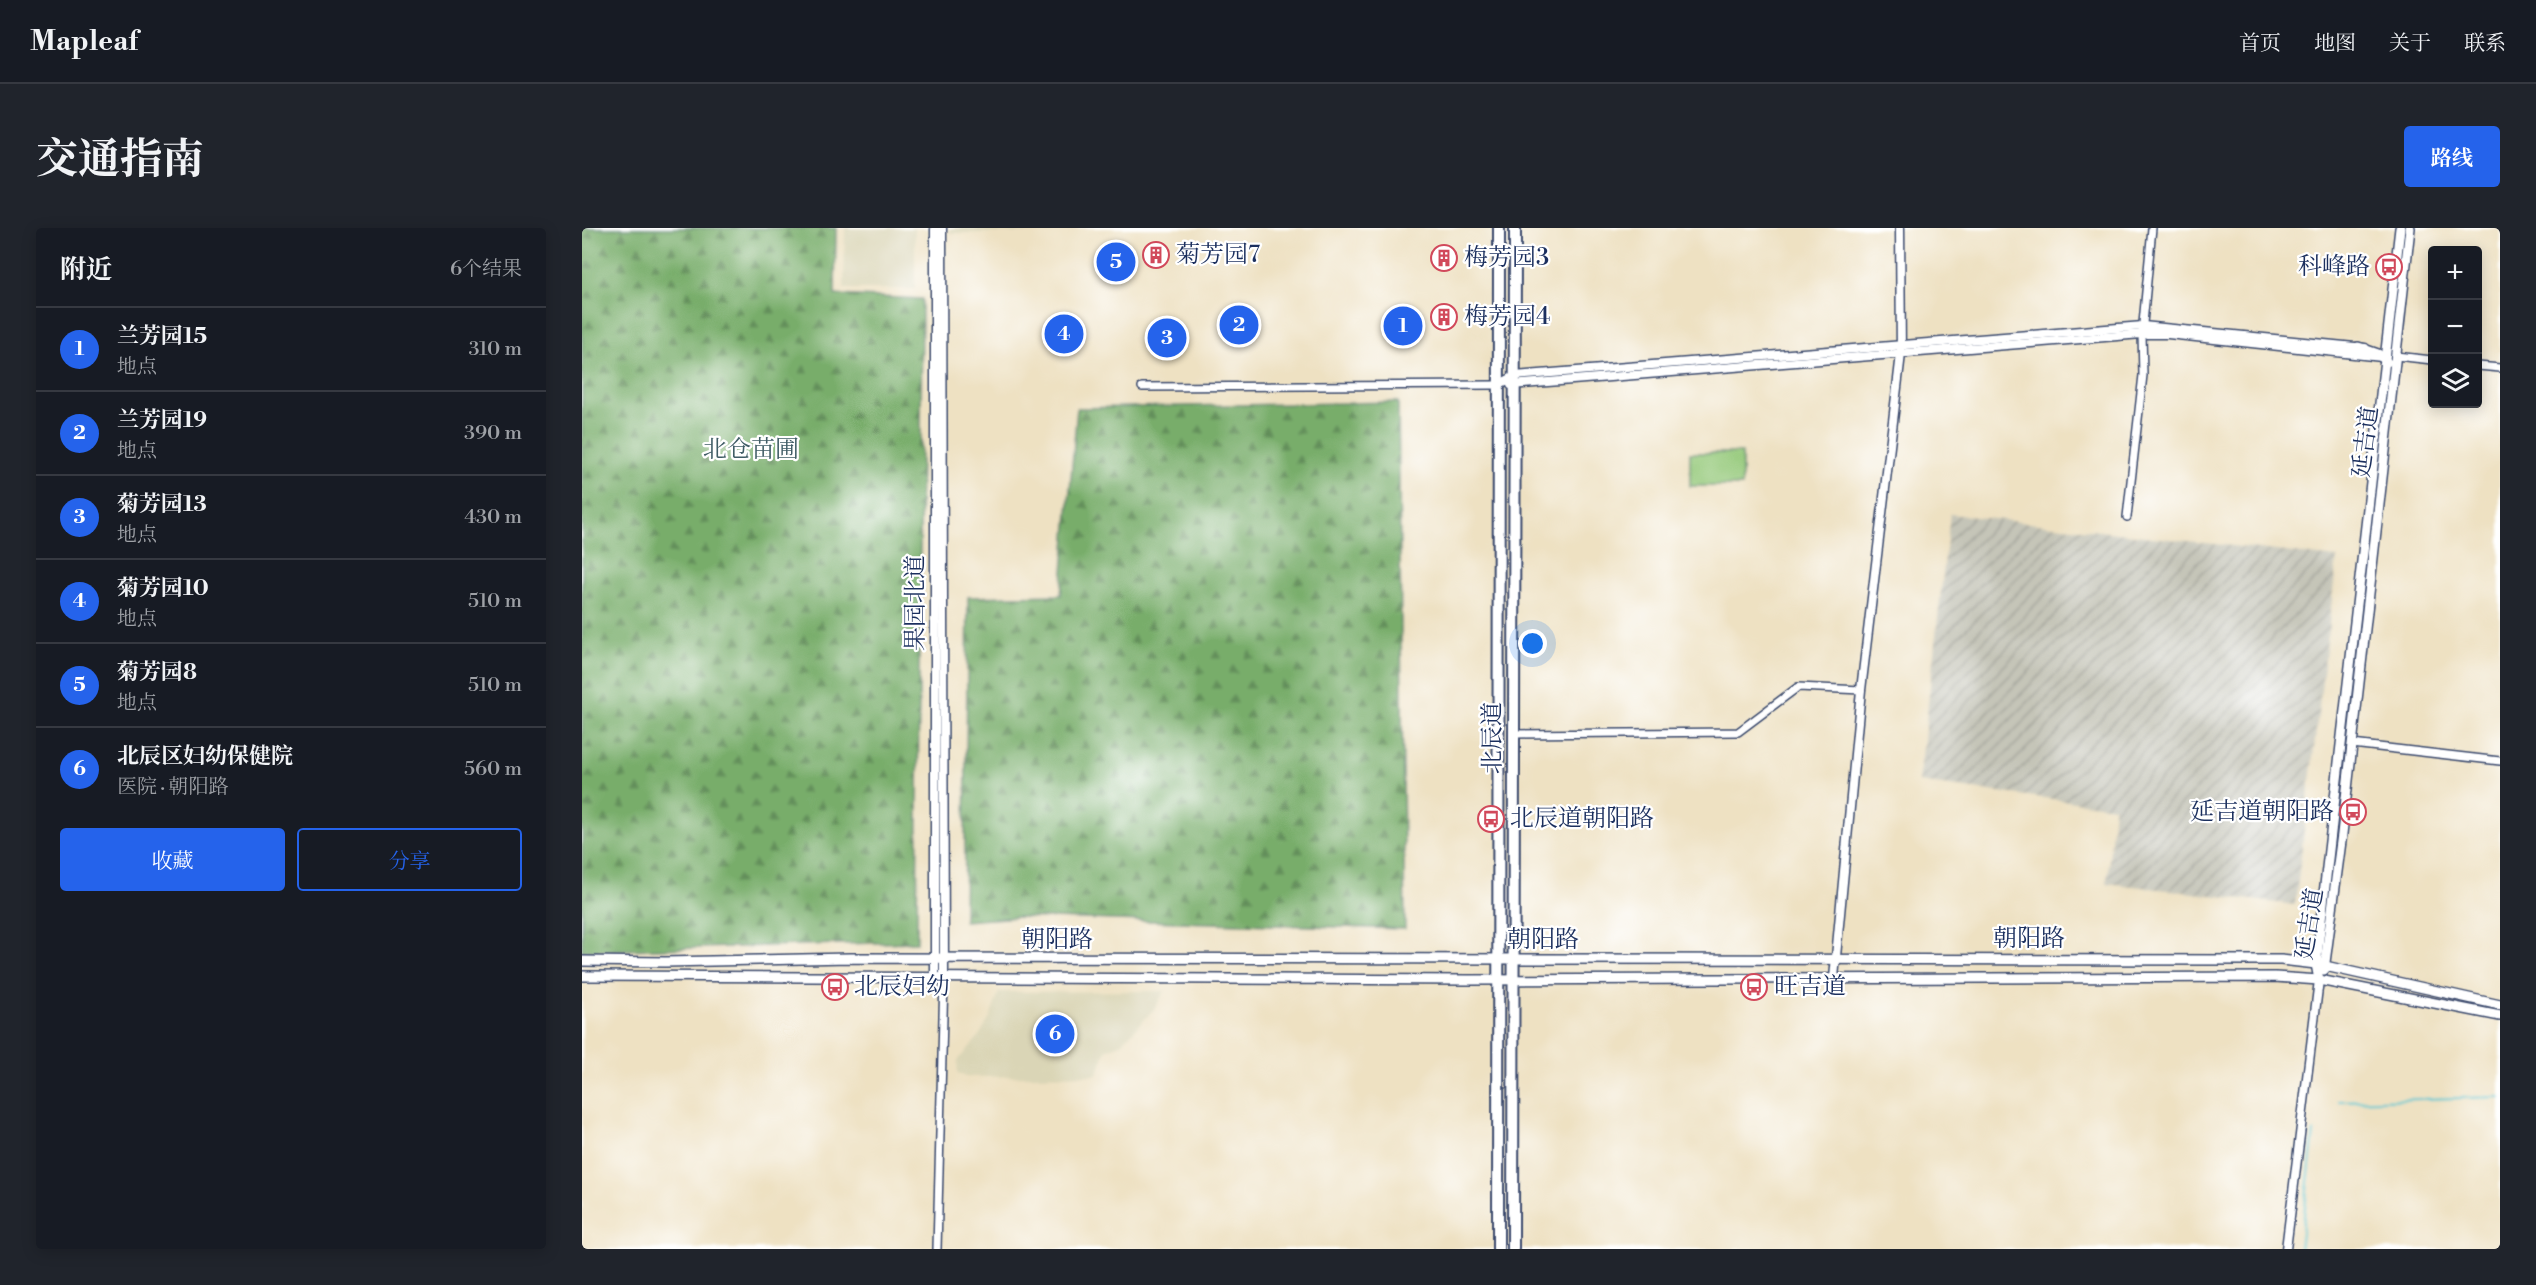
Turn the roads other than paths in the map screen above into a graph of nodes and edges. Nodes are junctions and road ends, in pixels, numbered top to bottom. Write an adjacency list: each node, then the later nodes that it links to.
1 (935, 228): 27 (street, 果园北道)
2 (942, 228): 27 (street, 果园北道)
3 (1498, 228): 19 (main road, 北辰道)
4 (1515, 228): 17 (main road, 北辰道)
5 (1900, 228): 11 (street)
6 (2152, 228): 9 (street)
7 (2400, 228): 12 (main road, 延吉道)
8 (2410, 228): 13 (main road, 延吉道)
9 (2143, 330): 10 (street); 11 (street); 12 (street); 21 (street)
10 (2358, 347): 12 (main road)
11 (1901, 350): 17 (street); 22 (street)
12 (2384, 356): 13 (street); 18 (main road); 31 (main road, 延吉道)
13 (2396, 356): 14 (street); 18 (main road, 延吉道)
14 (2428, 359)
15 (2482, 366): 16 (street)
16 (2500, 368)
17 (1515, 381): 19 (street); 23 (main road, 北辰道)
18 (2393, 381): 24 (main road, 延吉道)
19 (1498, 385): 20 (street); 28 (main road, 北辰道)
20 (1142, 387)
21 (2127, 517)
22 (1861, 690): 23 (street); 26 (street)
23 (1513, 734): 29 (main road, 北辰道)
24 (2352, 744): 25 (street); 32 (main road, 延吉道)
25 (2500, 761)
26 (1834, 958): 29 (main road, 朝阳路); 31 (main road, 朝阳路); 35 (street)
27 (940, 959): 28 (main road, 朝阳路); 30 (main road, 朝阳路); 34 (street, 果园北道)
28 (1497, 959): 29 (main road, 朝阳路); 36 (main road, 北辰道)
29 (1514, 959): 37 (main road, 北辰道)
30 (582, 962)
31 (2316, 964): 32 (main road, 朝阳路); 38 (main road, 延吉道)
32 (2326, 966): 38 (main road, 延吉道); 39 (main road, 朝阳路)
33 (582, 976): 34 (main road, 朝阳路)
34 (940, 978): 36 (main road, 朝阳路); 41 (street)
35 (1834, 978): 37 (main road, 朝阳路); 38 (main road, 朝阳路)
36 (1497, 980): 37 (main road, 朝阳路); 42 (main road, 北辰道)
37 (1514, 980): 43 (main road, 北辰道)
38 (2319, 980): 40 (main road, 朝阳路); 44 (street)
39 (2500, 1005)
40 (2500, 1016)
41 (937, 1249)
42 (1498, 1249)
43 (1513, 1249)
44 (2286, 1249)

